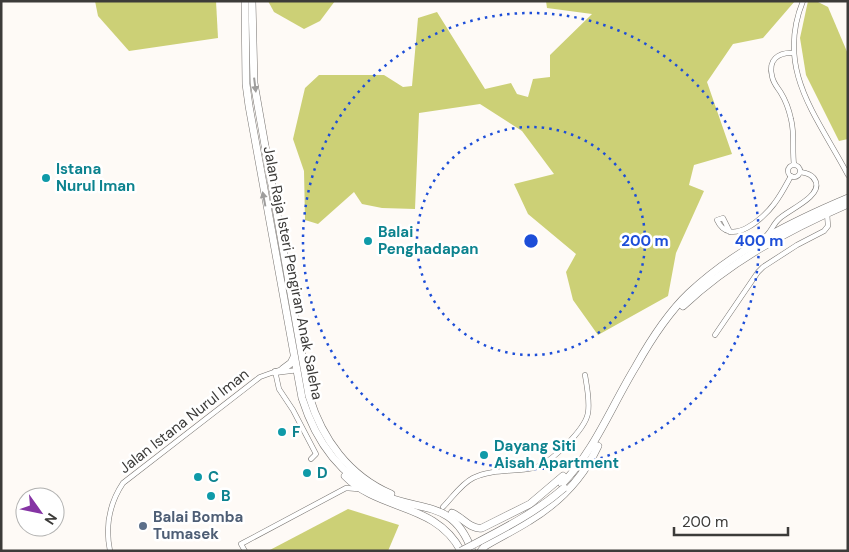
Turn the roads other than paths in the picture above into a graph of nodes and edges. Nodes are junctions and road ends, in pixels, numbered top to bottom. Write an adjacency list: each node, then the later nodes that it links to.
1 (245, 1): 17 (main road, Jalan Raja Isteri Pengiran Anak Saleha, one-way to 1)
2 (252, 1): 19 (main road, Jalan Raja Isteri Pengiran Anak Saleha, one-way to 19)
3 (803, 1): 4 (street)
4 (793, 53): 5 (street); 7 (street)
5 (794, 165): 6 (street); 8 (street)
6 (800, 172): 8 (street); 12 (street)
7 (848, 174)
8 (791, 176): 14 (street)
9 (848, 198): 13 (main road)
10 (848, 204): 11 (main road)
11 (827, 213): 16 (street); 22 (main road)
12 (775, 224): 13 (street); 15 (street)
13 (784, 227): 15 (main road)
14 (730, 232)
15 (763, 239): 22 (main road)
16 (715, 335)
17 (294, 356): 18 (main road); 19 (main road, Jalan Raja Isteri Pengiran Anak Saleha)
18 (283, 369): 19 (street, Jalan Istana Nurul Iman); 20 (street, Jalan Istana Nurul Iman)
19 (298, 370): 20 (street, Jalan Istana Nurul Iman); 23 (main road, Jalan Raja Isteri Pengiran Anak Saleha); 30 (main road, Jalan Raja Isteri Pengiran Anak Saleha)
20 (273, 372): 24 (street); 35 (street, Jalan Istana Nurul Iman)
21 (584, 375): 26 (street)
22 (596, 445): 32 (main road); 33 (main road); 34 (main road, bridge)
23 (329, 453): 27 (main road); 37 (main road, Jalan Raja Isteri Pengiran Anak Saleha)
24 (311, 459)
25 (490, 466): 26 (street)
26 (492, 473): 30 (street)
27 (349, 480): 28 (street); 29 (main road)
28 (346, 488): 29 (street); 36 (street)
29 (364, 491): 34 (main road)
30 (443, 507): 31 (main road, Jalan Raja Isteri Pengiran Anak Saleha)
31 (452, 513): 32 (main road); 38 (main road, Jalan Raja Isteri Pengiran Anak Saleha)
32 (490, 526): 33 (main road)
33 (494, 540): 39 (main road)
34 (460, 549)
35 (110, 551)
36 (245, 551)
37 (472, 551)
38 (477, 551)
39 (481, 551)

